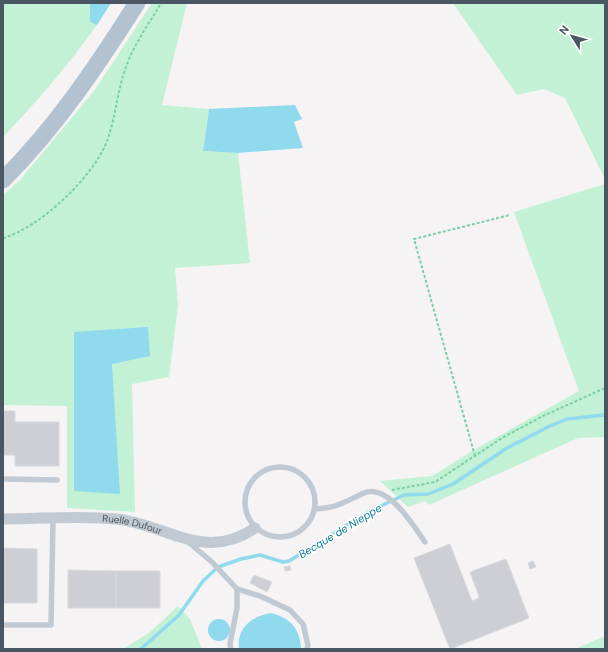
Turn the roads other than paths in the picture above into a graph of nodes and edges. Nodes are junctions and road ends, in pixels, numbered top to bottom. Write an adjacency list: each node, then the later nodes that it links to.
1 (137, 3): 2 (main road)
2 (3, 180)
3 (3, 479): 4 (lane)
4 (57, 480)
5 (315, 509): 8 (lane); 8 (lane); 10 (lane)
6 (3, 519): 7 (street, Ruelle Dufour)
7 (52, 519): 9 (street, Ruelle Dufour); 12 (lane)
8 (256, 528): 9 (street, Ruelle Dufour)
9 (184, 539): 11 (lane)
10 (425, 542)
11 (237, 589): 13 (lane); 14 (lane)
12 (3, 625)
13 (231, 649)
14 (307, 649)

